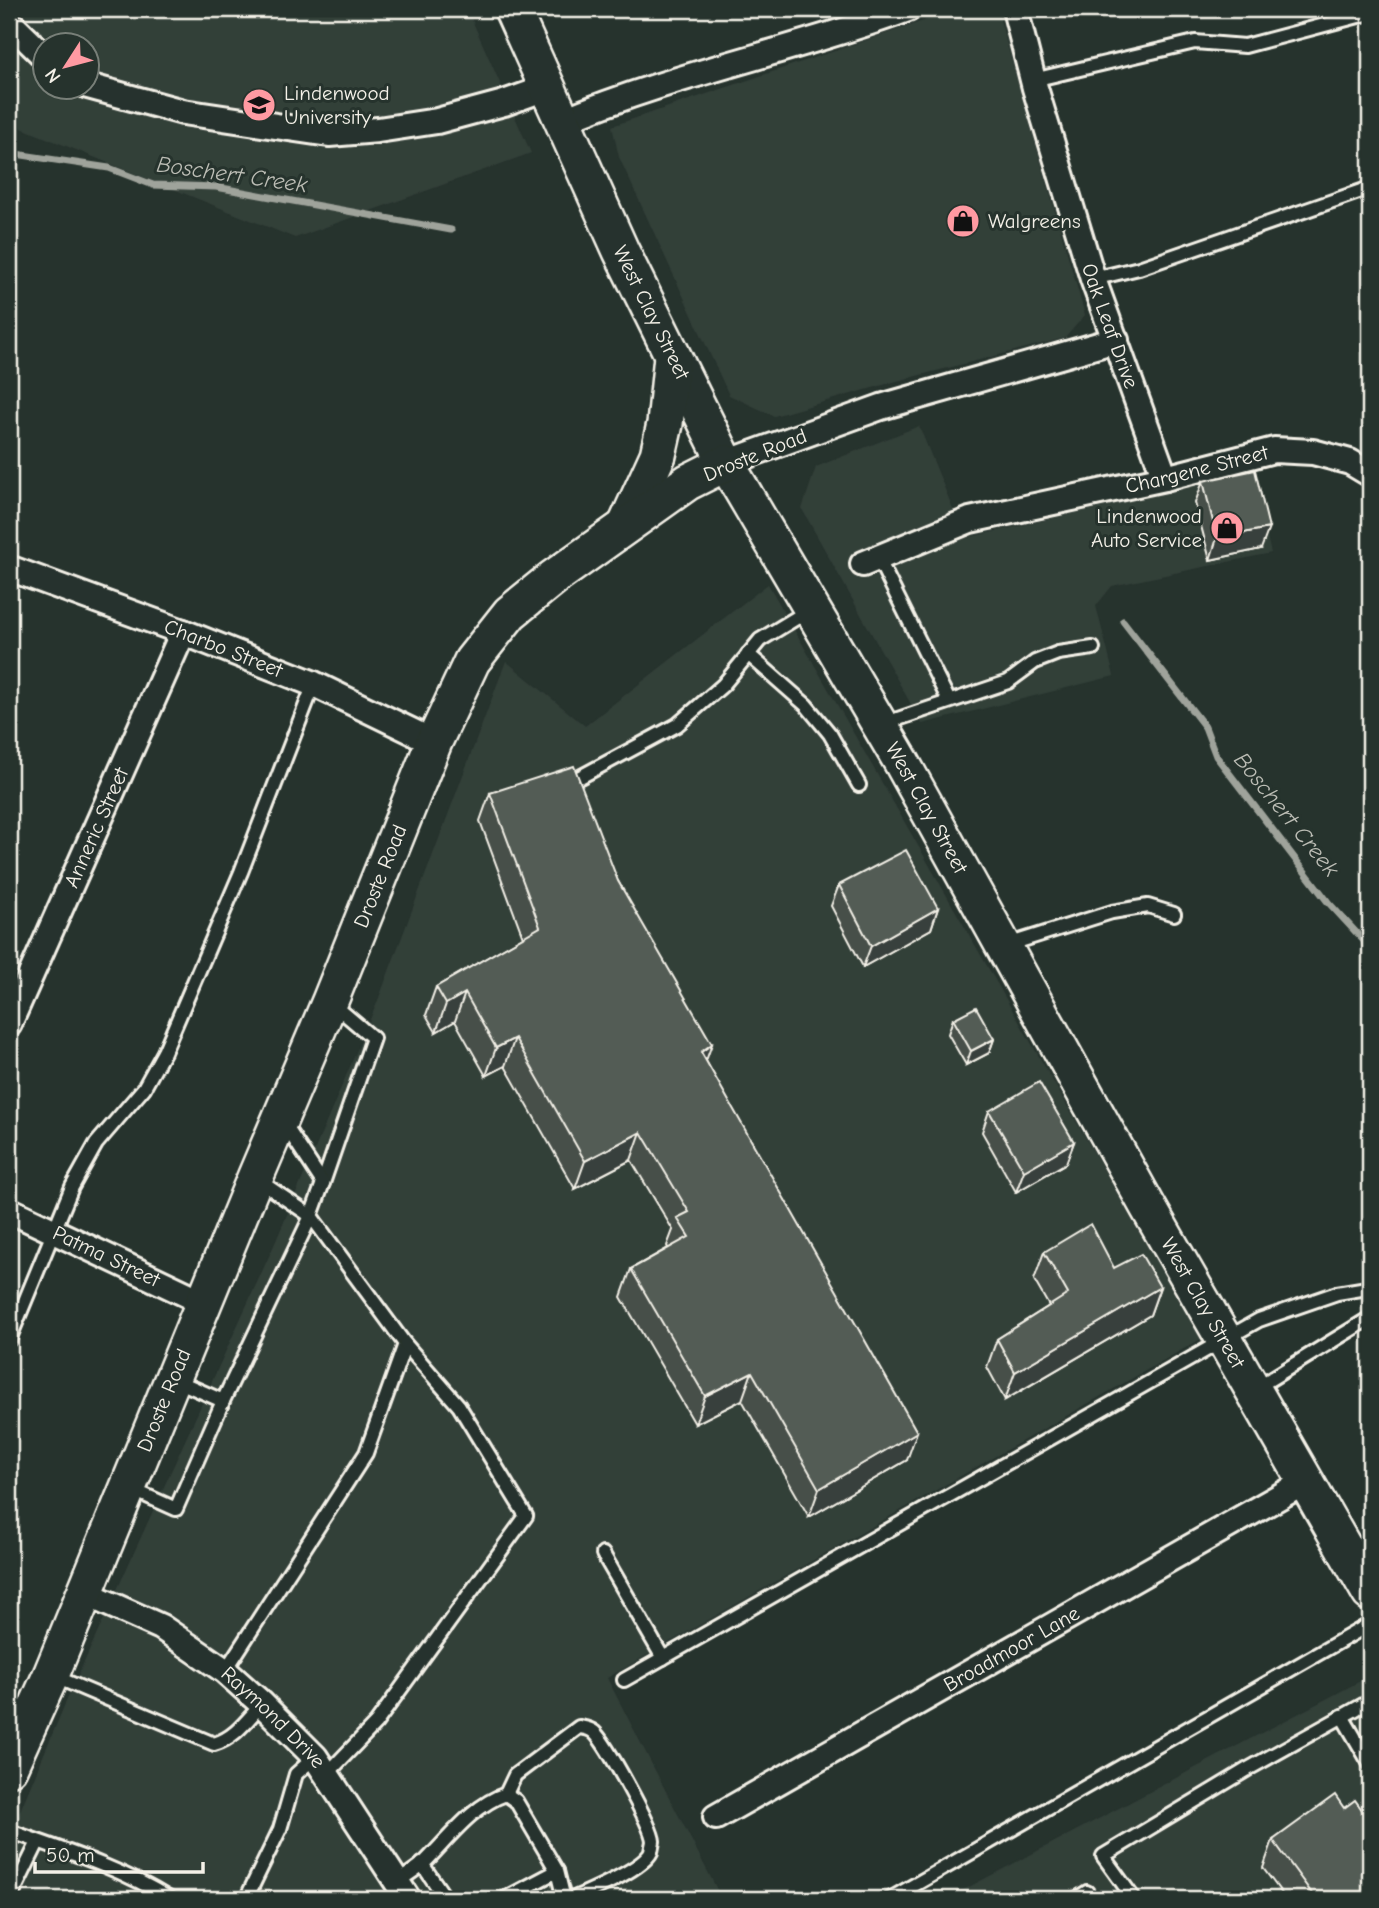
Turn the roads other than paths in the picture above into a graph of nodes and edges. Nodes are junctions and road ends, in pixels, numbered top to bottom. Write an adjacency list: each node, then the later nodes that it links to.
1 (512, 9): 8 (main road, West Clay Street)
2 (908, 9): 10 (street)
3 (1015, 9): 7 (street, Oak Leaf Drive)
4 (1370, 13): 7 (lane)
5 (9, 22): 6 (street)
6 (32, 44)
7 (1033, 80): 12 (street, Oak Leaf Drive)
8 (546, 88): 9 (street); 10 (main road, West Clay Street)
9 (102, 90)
10 (562, 121): 14 (main road, West Clay Street)
11 (1370, 188): 12 (lane)
12 (1093, 279): 13 (street, Oak Leaf Drive)
13 (1116, 340): 15 (street, Droste Road); 17 (street, Oak Leaf Drive)
14 (672, 356): 15 (main road, West Clay Street); 18 (main road)
15 (726, 463): 18 (main road, Droste Road); 21 (main road, West Clay Street)
16 (1370, 474): 17 (street, Chargene Street)
17 (1164, 478): 19 (street, Chargene Street)
18 (627, 524): 28 (main road, Droste Road)
19 (871, 561): 26 (lane)
20 (9, 568): 22 (street, Charbo Street)
21 (811, 608): 24 (lane); 27 (main road, West Clay Street)
22 (183, 632): 25 (street, Charbo Street); 34 (street, Anneric Street)
23 (1093, 648): 26 (lane)
24 (748, 654): 29 (lane); 30 (lane)
25 (314, 684): 28 (street, Charbo Street); 40 (lane)
26 (949, 701): 27 (lane)
27 (880, 725): 32 (main road, West Clay Street)
28 (434, 742): 33 (main road, Droste Road)
29 (580, 777)
30 (859, 785)
31 (1174, 914): 32 (lane)
32 (1003, 946): 45 (main road, West Clay Street)
33 (330, 1001): 35 (main road, Droste Road); 37 (lane)
34 (9, 1024)
35 (280, 1118): 36 (main road, Droste Road); 37 (lane)
36 (254, 1178): 39 (lane); 42 (main road, Droste Road)
37 (323, 1183): 39 (lane)
38 (9, 1210): 40 (street, Patma Street)
39 (312, 1216): 46 (lane); 49 (lane)
40 (54, 1231): 42 (street, Patma Street); 44 (lane)
41 (1370, 1294): 45 (lane)
42 (205, 1303): 47 (main road, Droste Road)
43 (1370, 1318): 48 (lane)
44 (9, 1340)
45 (1224, 1340): 48 (main road, West Clay Street); 56 (lane)
46 (405, 1344): 57 (lane); 64 (lane)
47 (173, 1379): 49 (lane); 51 (main road, Droste Road)
48 (1253, 1390): 50 (main road, West Clay Street)
49 (223, 1401): 51 (lane)
50 (1305, 1482): 54 (main road, West Clay Street); 67 (street, Broadmoor Lane)
51 (129, 1488): 53 (main road, Droste Road)
52 (603, 1554): 56 (lane)
53 (85, 1593): 57 (street, Raymond Drive); 58 (main road, Droste Road)
54 (1370, 1593)
55 (1370, 1624): 80 (lane)
56 (663, 1658): 59 (lane)
57 (225, 1671): 61 (street, Raymond Drive)
58 (51, 1675): 61 (lane); 65 (main road, Droste Road)
59 (624, 1679)
60 (1370, 1701): 62 (lane)
61 (262, 1704): 64 (street, Raymond Drive)
62 (1342, 1716): 63 (lane); 81 (lane)
63 (1370, 1764)
64 (321, 1765): 72 (street, Raymond Drive); 75 (lane)
65 (9, 1768)
66 (506, 1794): 70 (lane); 71 (lane); 79 (lane)
67 (716, 1817)
68 (9, 1831): 69 (lane)
69 (38, 1842): 73 (lane); 74 (lane)
70 (422, 1864): 72 (lane); 76 (lane)
71 (557, 1871): 77 (lane); 78 (lane)
72 (403, 1890)
73 (10, 1899)
74 (170, 1899)
75 (246, 1899)
76 (446, 1899)
77 (504, 1899)
78 (564, 1899)
79 (572, 1899)
80 (890, 1899)
81 (1133, 1899)

